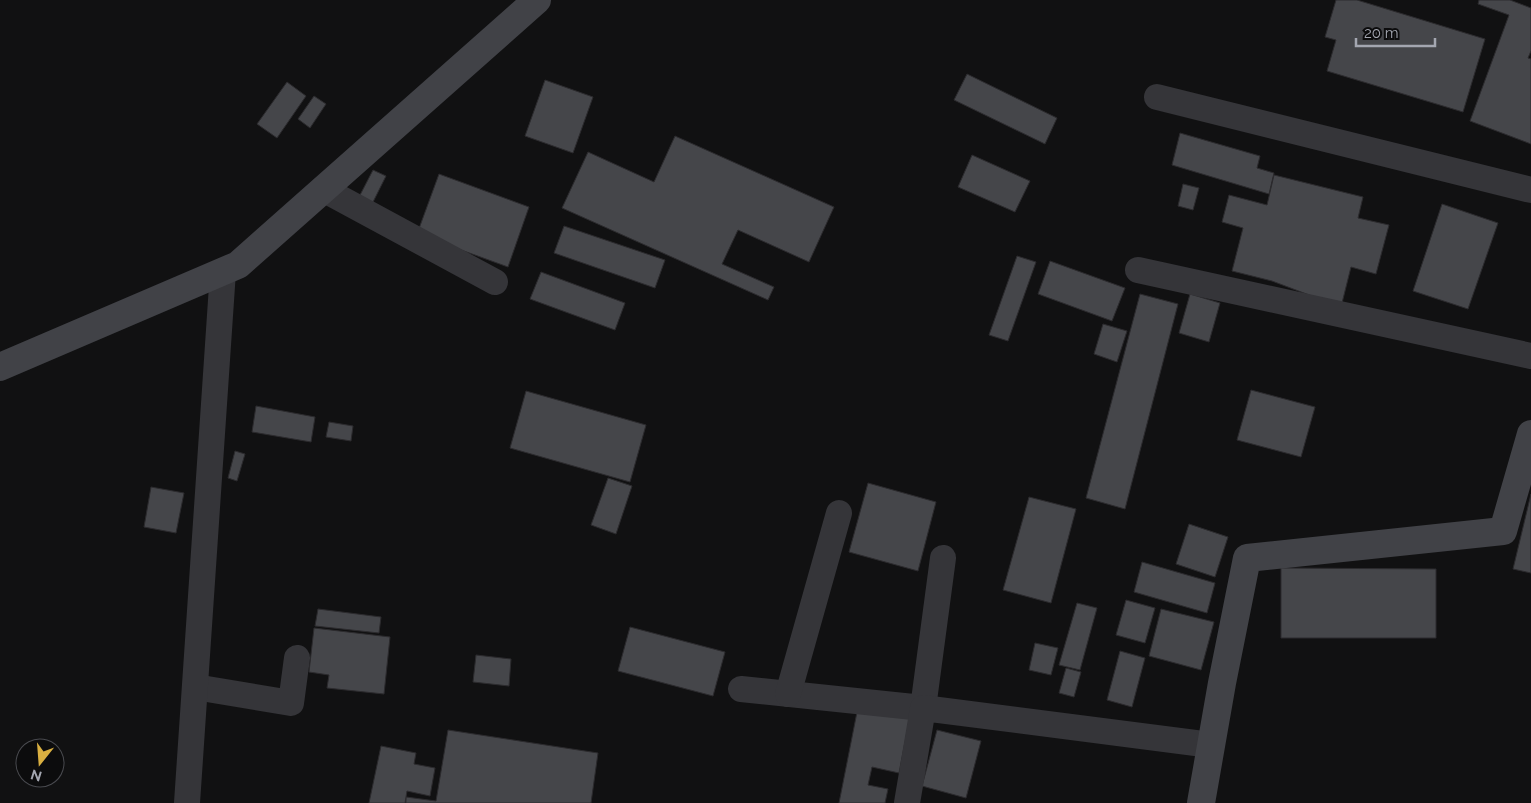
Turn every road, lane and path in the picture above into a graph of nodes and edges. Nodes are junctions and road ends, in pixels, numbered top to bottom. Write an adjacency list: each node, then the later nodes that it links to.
1 (538, 0): 3 (main road)
2 (1157, 97): 4 (street)
3 (323, 189): 6 (main road); 7 (street)
4 (1531, 190)
5 (1138, 270): 8 (street)
6 (224, 271): 9 (main road); 14 (street)
7 (495, 282)
8 (1531, 356)
9 (0, 367)
10 (1531, 434): 18 (main road)
11 (838, 513): 16 (street)
12 (942, 558): 17 (street)
13 (297, 658): 14 (street)
14 (195, 687): 19 (street)
15 (741, 689): 16 (street)
16 (788, 694): 17 (street)
17 (923, 708): 18 (street); 20 (street)
18 (1211, 745): 21 (main road)
19 (187, 803)
20 (907, 803)
21 (1201, 803)

